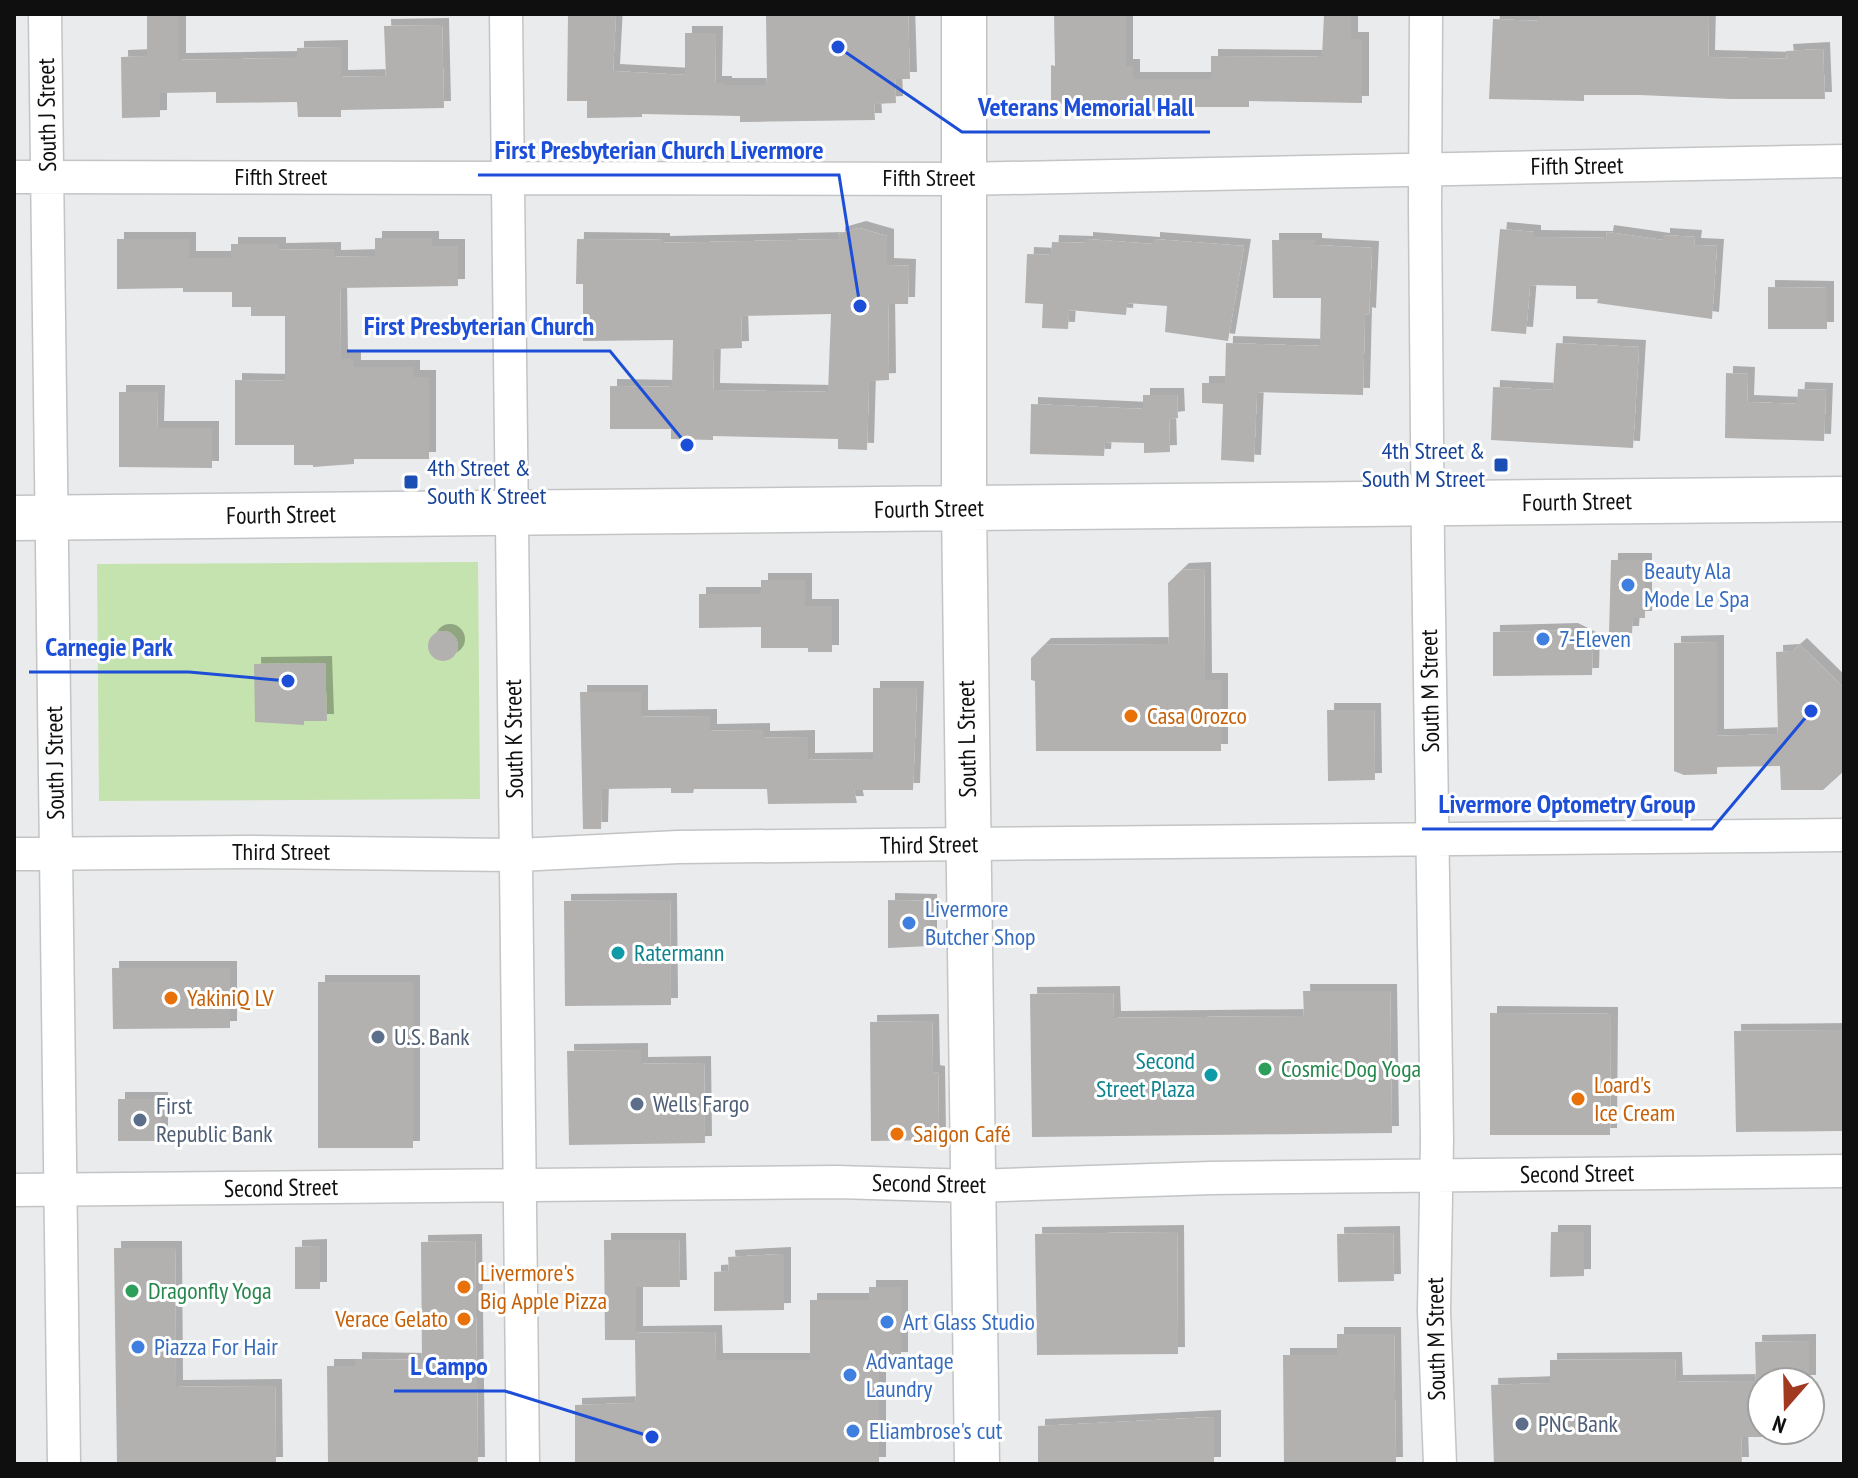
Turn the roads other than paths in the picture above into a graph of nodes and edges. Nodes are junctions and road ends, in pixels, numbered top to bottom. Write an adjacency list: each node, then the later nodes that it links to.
1 (45, 14): 7 (street, South J Street)
2 (506, 14): 9 (street, South K Street)
3 (964, 14): 10 (main road, South L Street)
4 (1426, 14): 6 (street, South M Street)
5 (1844, 161): 6 (street, Fifth Street)
6 (1425, 169): 10 (street, Fifth Street); 12 (street, South M Street)
7 (48, 176): 8 (street, Fifth Street); 9 (street, Fifth Street); 15 (street, South J Street)
8 (14, 177)
9 (508, 177): 10 (street, Fifth Street); 14 (street, South K Street)
10 (962, 179): 13 (main road, South L Street)
11 (1844, 499): 12 (main road, Fourth Street)
12 (1427, 503): 13 (main road, Fourth Street); 17 (street, South M Street)
13 (964, 508): 14 (main road, Fourth Street); 18 (main road, South L Street)
14 (511, 513): 15 (main road, Fourth Street); 21 (street, South K Street)
15 (33, 518): 20 (street, South J Street)
16 (1844, 835): 17 (street, Third Street)
17 (1432, 840): 18 (street, Third Street); 23 (street, South M Street)
18 (969, 844): 21 (street, Third Street); 25 (main road, South L Street)
19 (14, 854): 20 (street, Third Street)
20 (56, 854): 21 (street, Third Street); 27 (street, South J Street)
21 (518, 855): 24 (street, South K Street)
22 (1844, 1171): 23 (street, Second Street)
23 (1436, 1176): 25 (street, Second Street); 31 (street, South M Street)
24 (520, 1185): 25 (street, Second Street); 27 (street, Second Street); 29 (street, South K Street)
25 (974, 1186): 30 (main road, South L Street)
26 (14, 1190): 27 (street, Second Street)
27 (61, 1190): 28 (street, South J Street)
28 (64, 1464)
29 (523, 1464)
30 (977, 1464)
31 (1440, 1464)

